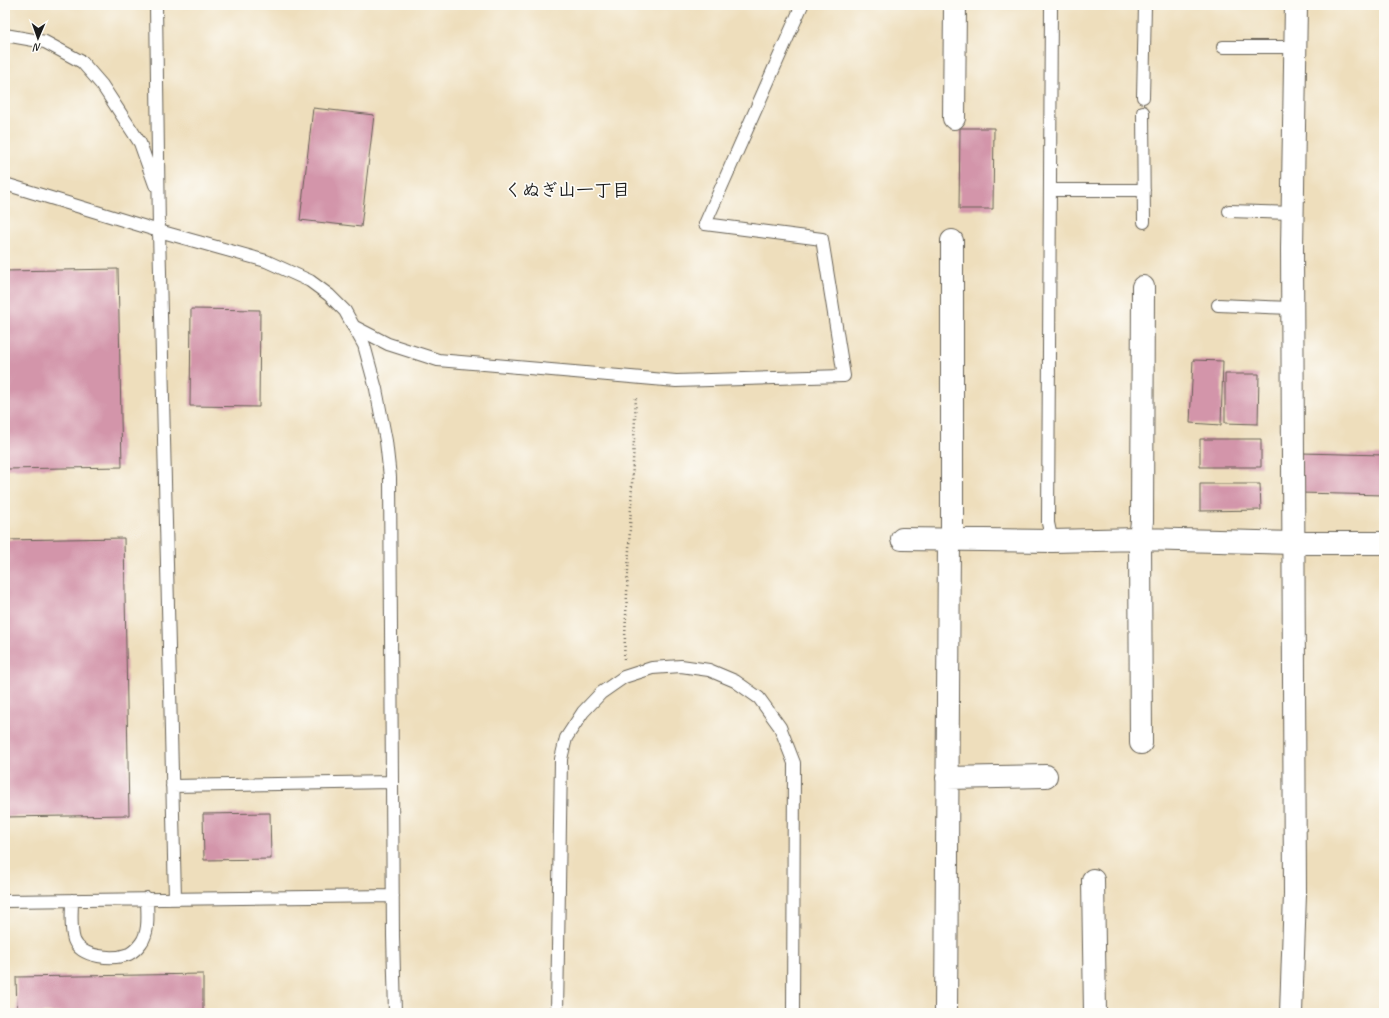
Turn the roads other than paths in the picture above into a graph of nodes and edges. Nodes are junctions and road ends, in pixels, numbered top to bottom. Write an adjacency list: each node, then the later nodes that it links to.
1 (156, 5): 16 (lane)
2 (802, 5): 25 (lane)
3 (955, 5): 12 (street)
4 (1051, 5): 14 (lane)
5 (1145, 5): 10 (lane)
6 (1296, 5): 9 (street)
7 (5, 35): 16 (lane)
8 (1223, 47): 9 (lane)
9 (1296, 47): 18 (street)
10 (1143, 97)
11 (1143, 112): 15 (lane)
12 (954, 118)
13 (5, 184): 20 (lane)
14 (1050, 190): 15 (lane); 29 (lane)
15 (1144, 190): 19 (lane)
16 (158, 194): 20 (lane)
17 (1229, 211): 18 (lane)
18 (1292, 213): 24 (street)
19 (1144, 222)
20 (159, 231): 25 (lane); 36 (lane)
21 (952, 241): 28 (street)
22 (1143, 287): 27 (street)
23 (1218, 305): 24 (lane)
24 (1292, 308): 30 (street)
25 (353, 326): 35 (lane)
26 (902, 539): 28 (street)
27 (1140, 539): 29 (street); 30 (street); 32 (street)
28 (951, 540): 29 (street); 34 (street)
29 (1052, 541)
30 (1293, 543): 31 (street); 48 (street)
31 (1384, 543)
32 (1141, 743)
33 (1046, 776): 34 (street)
34 (947, 778): 46 (street)
35 (392, 782): 36 (lane); 38 (lane)
36 (172, 786): 40 (lane)
37 (1093, 880): 47 (street)
38 (393, 896): 40 (lane); 43 (lane)
39 (147, 898): 40 (lane); 41 (lane); 41 (lane)
40 (175, 898)
41 (72, 900): 42 (lane)
42 (5, 901)
43 (395, 1013)
44 (557, 1013): 45 (lane)
45 (793, 1013)
46 (946, 1013)
47 (1094, 1013)
48 (1291, 1013)

